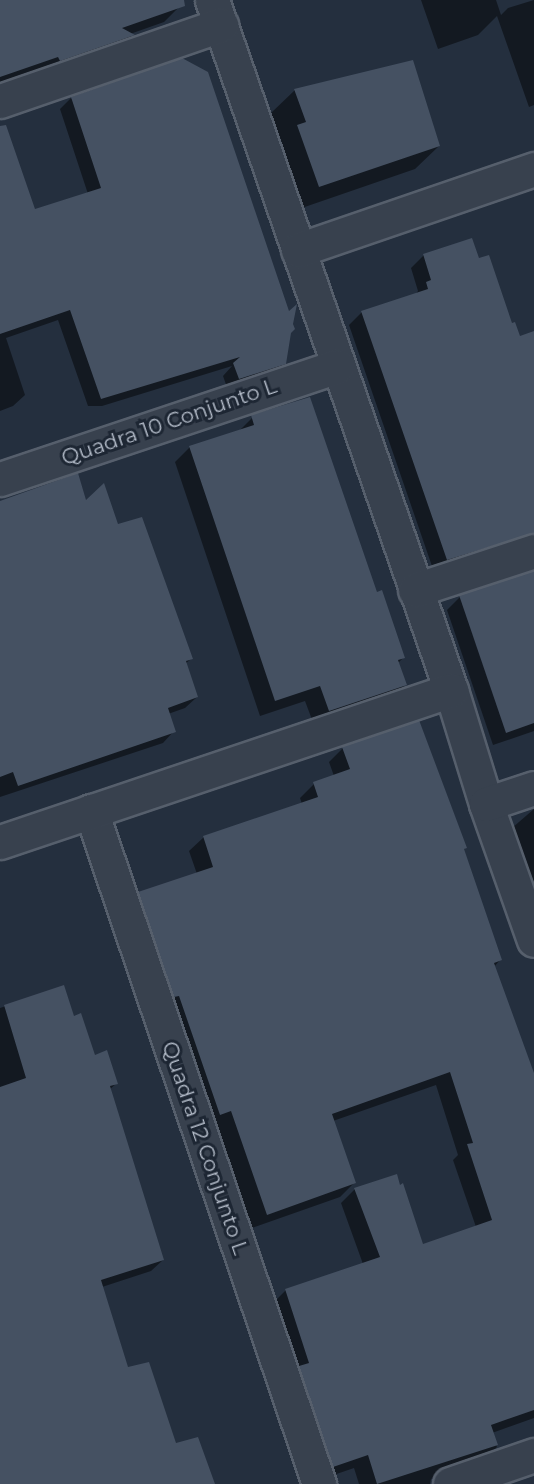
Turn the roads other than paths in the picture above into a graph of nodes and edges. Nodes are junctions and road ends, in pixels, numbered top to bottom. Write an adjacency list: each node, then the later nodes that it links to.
1 (217, 13): 2 (street); 4 (street)
2 (0, 101)
3 (534, 169): 4 (street)
4 (298, 250): 5 (street)
5 (338, 366): 6 (street, Quadra 10 Conjunto L); 8 (street)
6 (0, 479)
7 (534, 551): 8 (street)
8 (415, 590): 9 (street)
9 (451, 690): 11 (street); 12 (street)
10 (534, 788): 11 (street)
11 (486, 804): 14 (street)
12 (91, 811): 13 (street); 16 (street, Quadra 12 Conjunto L)
13 (0, 842)
14 (534, 940)
15 (534, 1455): 17 (street)
16 (319, 1484)
17 (450, 1484)

